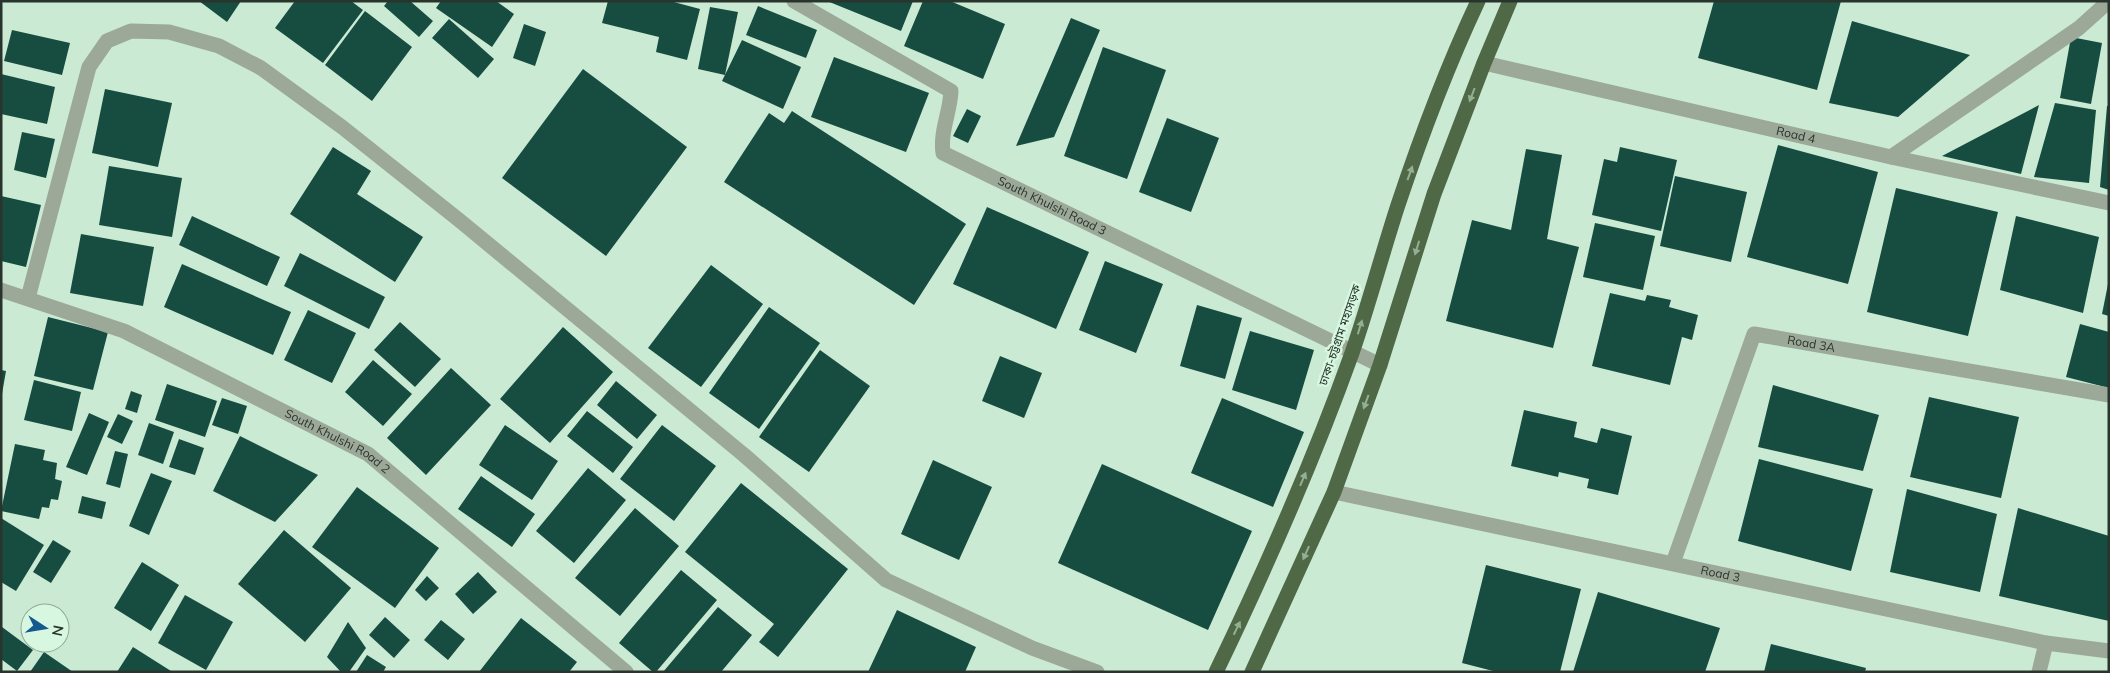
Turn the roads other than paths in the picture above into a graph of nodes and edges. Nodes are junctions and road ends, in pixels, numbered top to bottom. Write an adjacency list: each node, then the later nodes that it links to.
1 (794, 1): 10 (street, South Khulshi Road 3)
2 (1478, 1): 10 (highway, ঢাকা-চট্টগ্রাম মহাসড়ক, one-way to 2)
3 (1510, 1): 5 (highway)
4 (2109, 1): 6 (street)
5 (1484, 64): 6 (street, Road 4); 11 (highway, one-way to 11)
6 (1891, 157): 7 (street, Road 4)
7 (2109, 204)
8 (1, 290): 9 (street, South Khulshi Road 2)
9 (28, 298): 17 (street, South Khulshi Road 2); 18 (street)
10 (1352, 352): 11 (street, South Khulshi Road 3); 19 (highway, ঢাকা-চট্টগ্রাম মহাসড়ক, one-way to 10)
11 (1380, 365): 13 (highway, one-way to 13)
12 (2109, 395): 14 (street, Road 3A)
13 (1334, 492): 14 (street, Road 3); 20 (highway, one-way to 20)
14 (1673, 564): 15 (street, Road 3)
15 (2046, 643): 16 (street, Road 3); 21 (street)
16 (2109, 651)
17 (626, 672)
18 (1097, 672)
19 (1216, 672)
20 (1252, 672)
21 (2039, 672)

